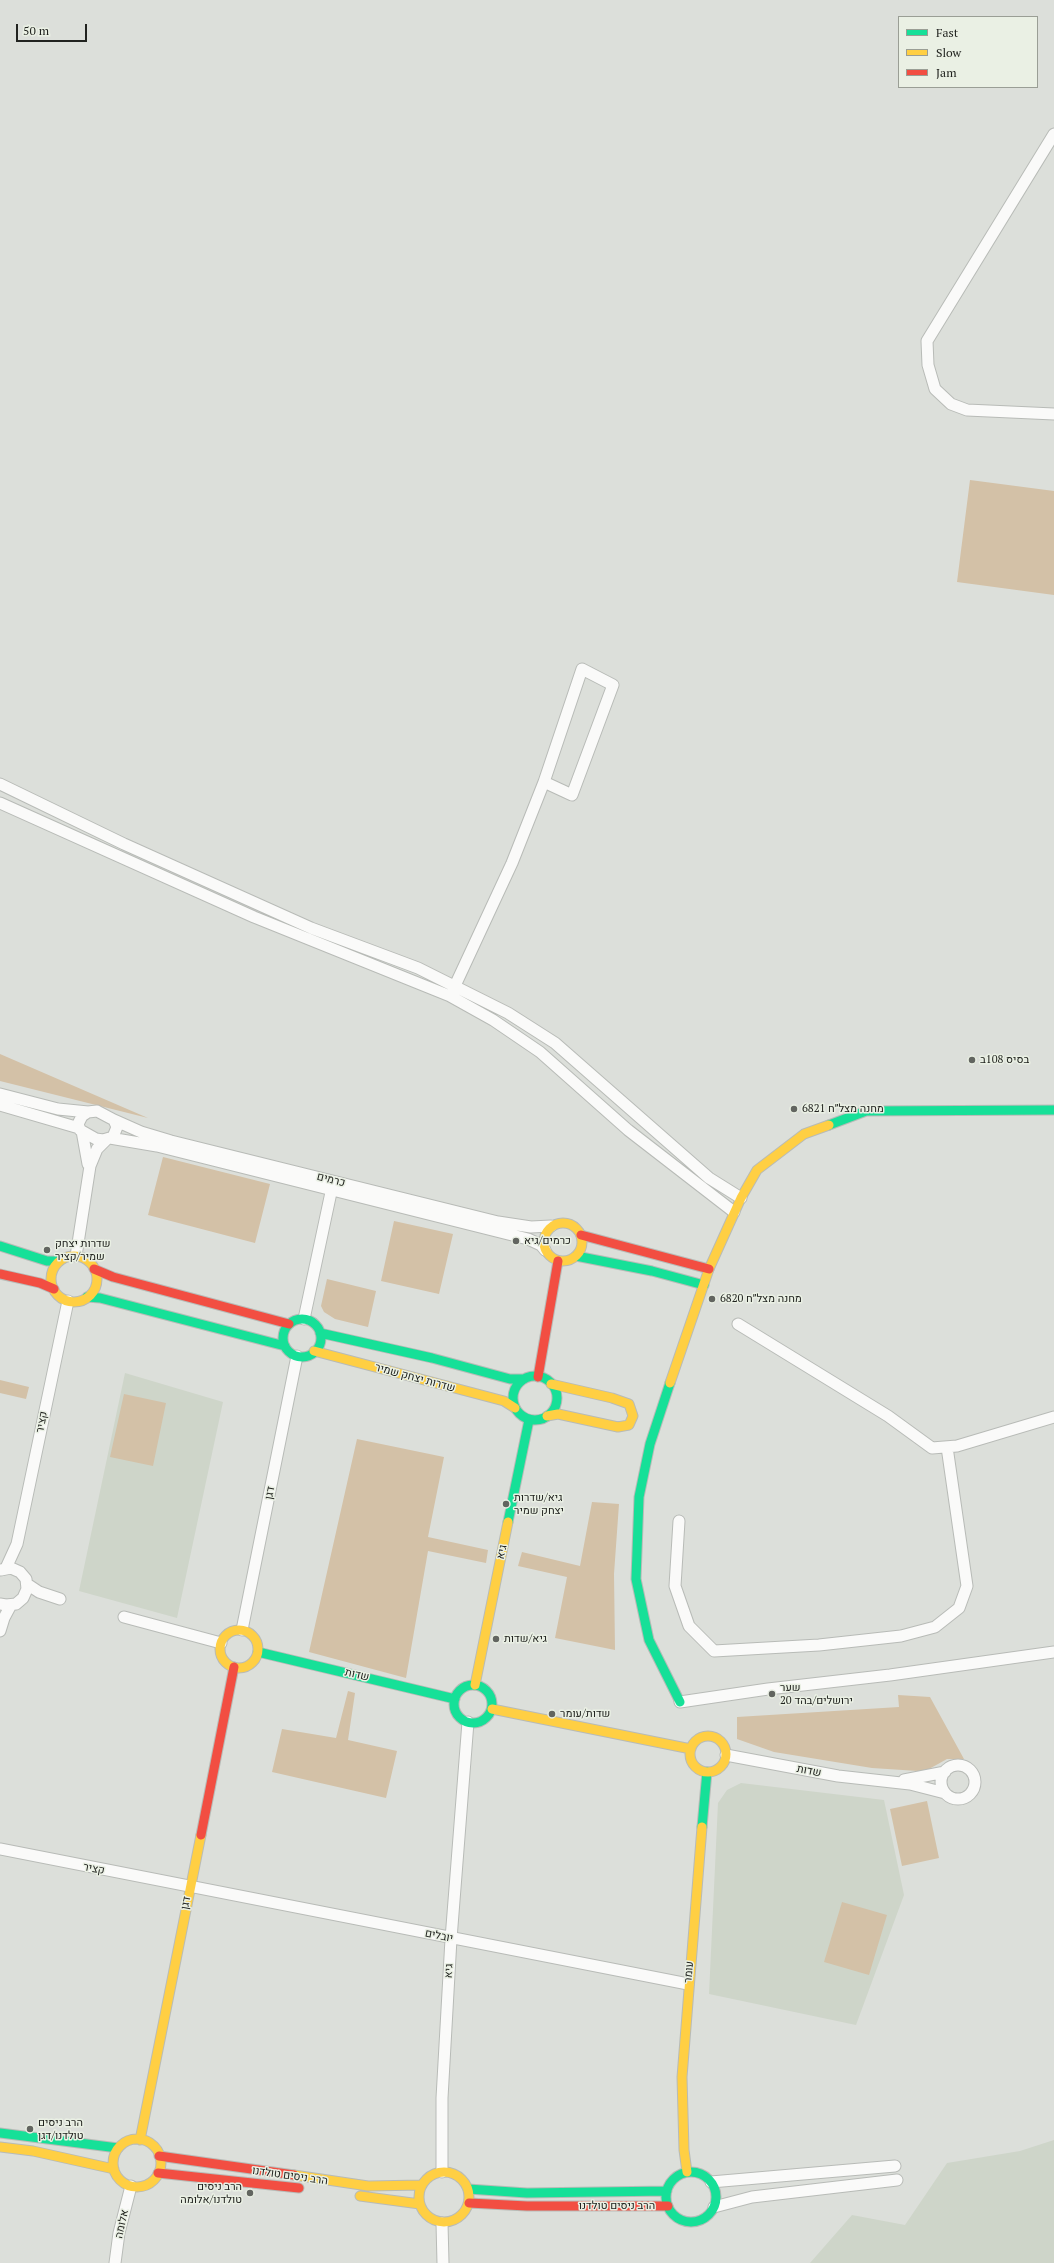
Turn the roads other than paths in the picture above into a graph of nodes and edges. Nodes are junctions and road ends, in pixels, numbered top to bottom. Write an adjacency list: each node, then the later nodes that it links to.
1 (1054, 134): 2 (street)
2 (1054, 414)
3 (544, 782): 3 (street); 6 (street)
4 (0, 784): 6 (street)
5 (0, 803): 7 (street)
6 (456, 985): 7 (street); 17 (street)
7 (450, 996): 18 (street)
8 (0, 1094): 11 (street)
9 (0, 1105): 13 (street)
10 (1054, 1110): 17 (street)
11 (88, 1112): 12 (street); 13 (street)
12 (114, 1120): 14 (street); 16 (street, כרמים)
13 (80, 1130): 14 (street); 15 (street)
14 (108, 1139): 15 (street); 16 (street, כרמים)
15 (88, 1173): 23 (street)
16 (333, 1186): 19 (street, כרמים); 22 (street, כרמים); 34 (street)
17 (741, 1198): 18 (street)
18 (734, 1212): 28 (street)
19 (551, 1226): 20 (street); 22 (street)
20 (581, 1235): 24 (street); 28 (street)
21 (0, 1246): 25 (street)
22 (545, 1250): 26 (street)
23 (76, 1256): 25 (street); 27 (street)
24 (576, 1256): 26 (street); 30 (street)
25 (59, 1261): 31 (street)
26 (558, 1261): 41 (street)
27 (94, 1268): 32 (street); 35 (street)
28 (710, 1269): 30 (street)
29 (0, 1274): 31 (street)
30 (704, 1285): 68 (street)
31 (54, 1289): 33 (street)
32 (87, 1298): 33 (street); 38 (street)
33 (68, 1301): 50 (street, קציר)
34 (304, 1319): 35 (street); 37 (street)
35 (289, 1324): 38 (street)
36 (738, 1324): 48 (street)
37 (320, 1333): 39 (street); 42 (street, שדרות יצחק שמיר)
38 (285, 1346): 40 (street)
39 (314, 1352): 40 (street); 44 (street, שדרות יצחק שמיר)
40 (297, 1356): 61 (street, דגן)
41 (538, 1377): 42 (street); 43 (street)
42 (524, 1379): 44 (street)
43 (551, 1384): 45 (street); 45 (street)
44 (515, 1408): 47 (street)
45 (548, 1416): 47 (street)
46 (1054, 1417): 48 (street)
47 (529, 1420): 66 (street, גיא)
48 (947, 1447): 49 (street)
49 (679, 1521)
50 (18, 1544): 51 (street, קציר); 52 (street, קציר)
51 (3, 1569): 52 (street)
52 (20, 1572): 53 (street)
53 (27, 1584): 54 (street); 55 (street)
54 (48, 1596): 55 (street); 56 (street)
55 (23, 1598): 57 (street)
56 (60, 1599)
57 (5, 1604): 60 (street)
58 (0, 1616): 60 (street)
59 (124, 1617): 62 (street)
60 (0, 1629)
61 (242, 1630): 62 (street); 63 (street)
62 (221, 1643): 65 (street)
63 (258, 1652): 65 (street); 67 (street, שדות)
64 (1054, 1652): 68 (street)
65 (234, 1667): 78 (street, דגן)
66 (475, 1684): 67 (street); 69 (street)
67 (455, 1699): 70 (street)
68 (680, 1702)
69 (492, 1708): 70 (street); 71 (street)
70 (468, 1722): 79 (street, גיא)
71 (691, 1749): 72 (street); 73 (street)
72 (726, 1755): 73 (street); 75 (street, שדות)
73 (707, 1772): 80 (street, עומר)
74 (945, 1772): 75 (street, שדות); 76 (street); 76 (street)
75 (892, 1781): 76 (street, שדות)
76 (945, 1793)
77 (0, 1849): 78 (street, קציר)
78 (189, 1887): 79 (street, יובלים); 82 (street, דגן)
79 (451, 1939): 80 (street, יובלים); 88 (street, גיא)
80 (688, 1984): 89 (street, עומר)
81 (0, 2133): 84 (street)
82 (140, 2140): 84 (street); 85 (street)
83 (0, 2147): 87 (street)
84 (118, 2148): 87 (street)
85 (159, 2156): 90 (street); 93 (street, הרב ניסים טולדנו)
86 (895, 2166): 92 (street)
87 (114, 2169): 94 (street)
88 (442, 2172): 93 (street); 96 (street)
89 (687, 2172): 92 (street); 97 (street)
90 (158, 2173): 94 (street); 95 (street, הרב ניסים טולדנו)
91 (897, 2180): 102 (street)
92 (711, 2182): 102 (street)
93 (422, 2185): 100 (street)
94 (131, 2186): 104 (street, אלומה)
95 (306, 2189)
96 (468, 2189): 97 (street, הרב ניסים טולדנו); 99 (street)
97 (667, 2191): 101 (street)
98 (349, 2194): 100 (street)
99 (469, 2203): 101 (street, הרב ניסים טולדנו); 103 (street)
100 (420, 2204): 103 (street)
101 (668, 2206): 102 (street)
102 (714, 2207)
103 (442, 2223): 105 (street)
104 (115, 2263)
105 (443, 2263)

